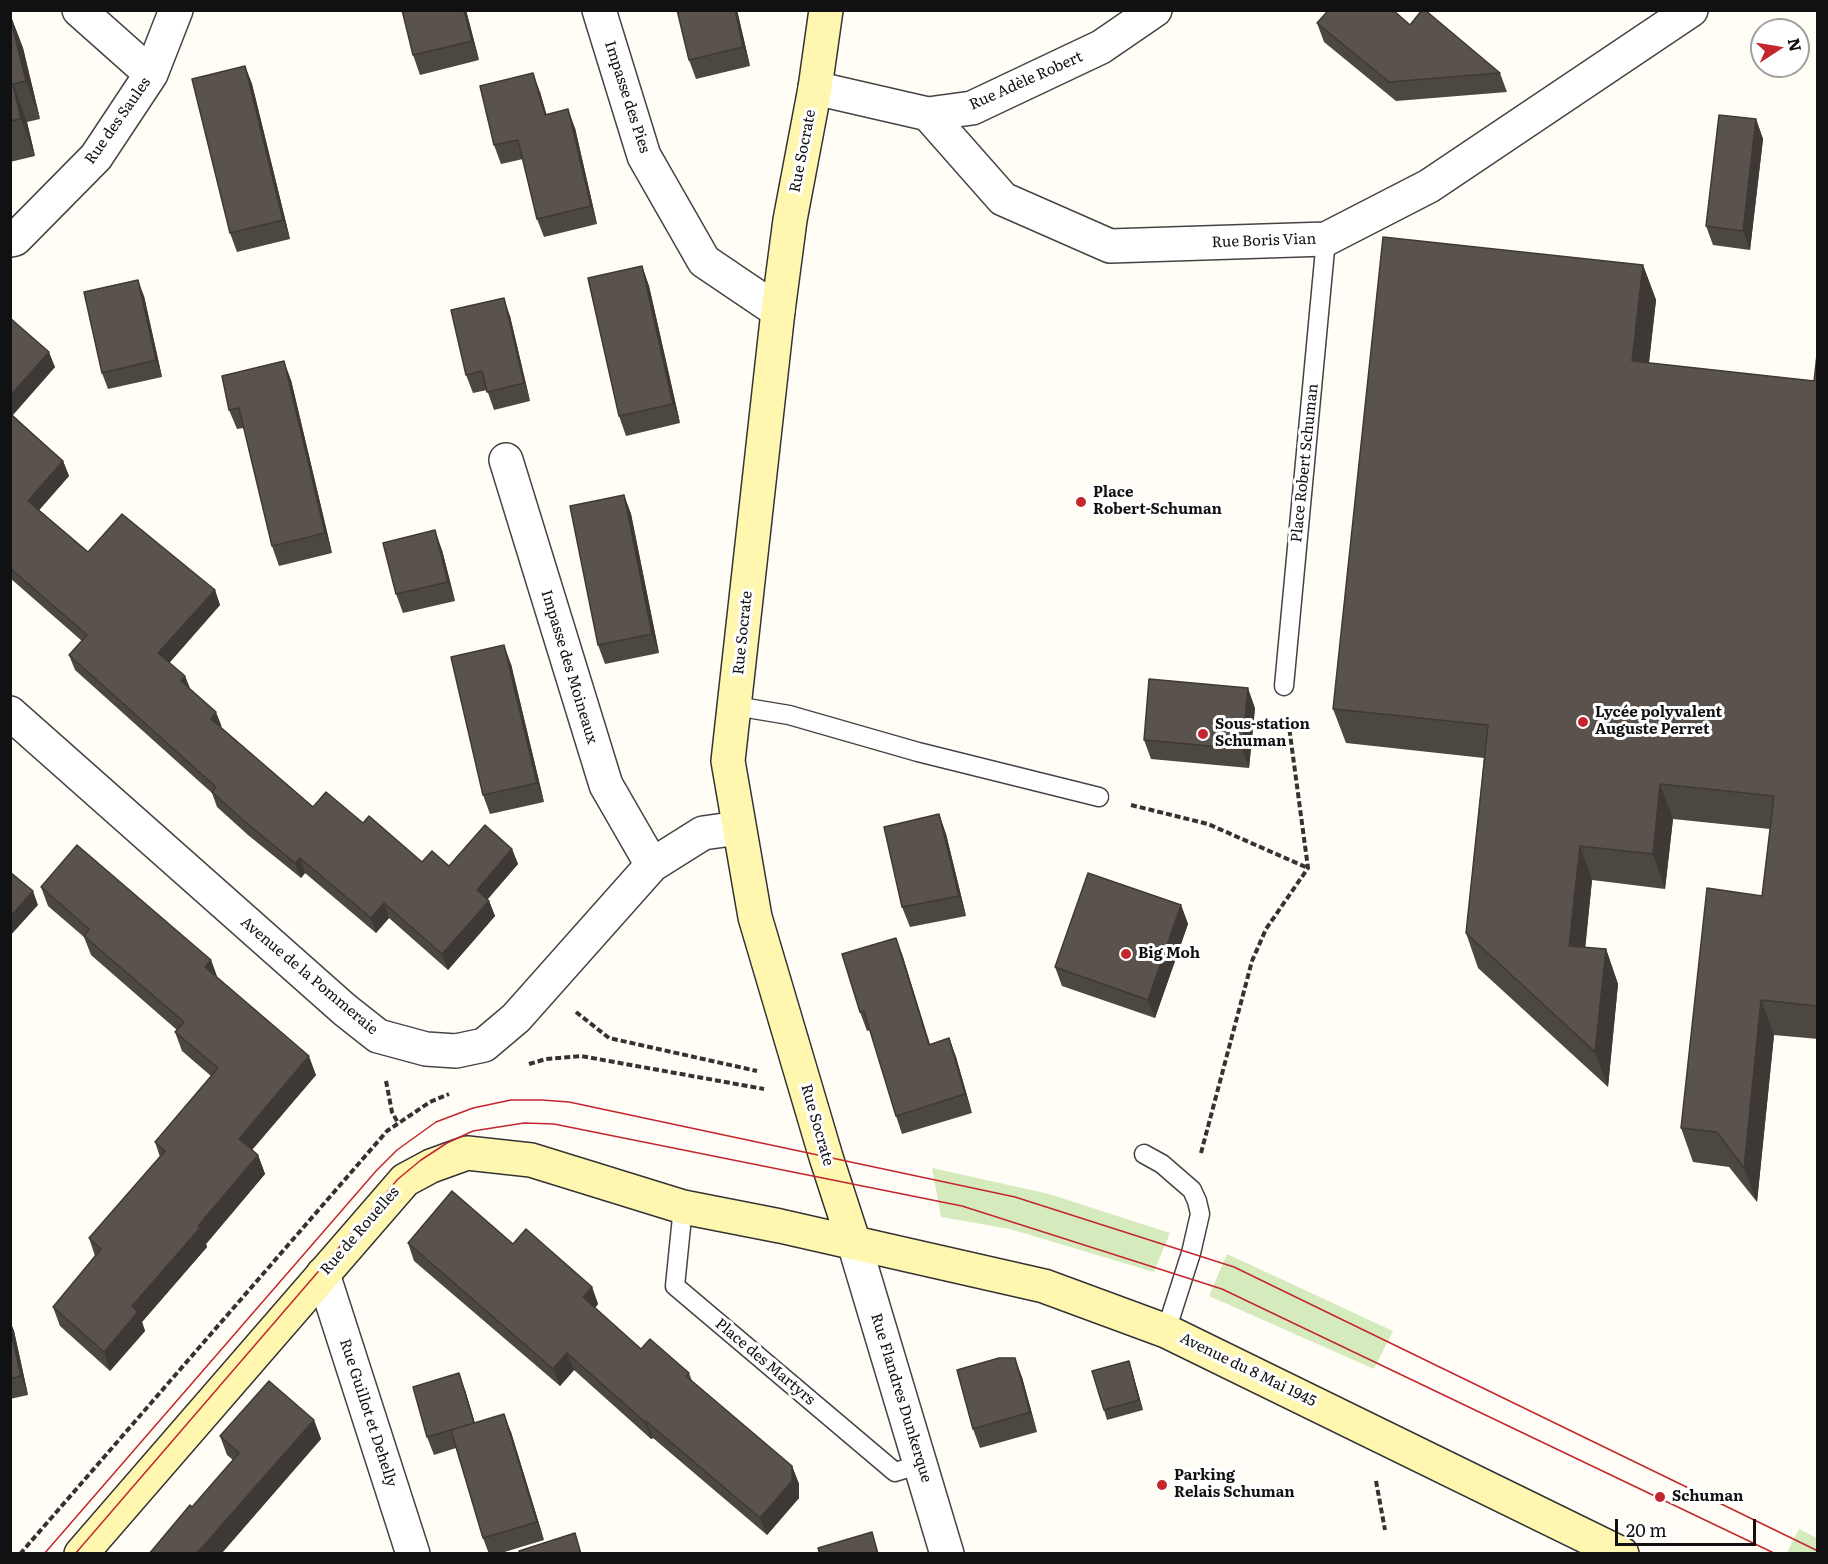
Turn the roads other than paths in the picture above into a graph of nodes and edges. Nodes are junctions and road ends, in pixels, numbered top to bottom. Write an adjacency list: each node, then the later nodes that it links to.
1 (79, 10): 7 (street)
2 (176, 10): 7 (street, Rue des Saules)
3 (599, 10): 12 (street, Impasse des Pies)
4 (826, 10): 8 (street, Rue Socrate)
5 (1155, 10): 9 (street, Rue Adèle Robert)
6 (1691, 10): 10 (street, Rue Boris Vian)
7 (151, 74): 11 (street, Rue des Saules)
8 (815, 88): 9 (street, Rue Adèle Robert); 12 (street, Rue Socrate)
9 (928, 114): 10 (street, Rue Boris Vian)
10 (1326, 239): 14 (lane, Place Robert Schuman)
11 (10, 240)
12 (778, 311): 15 (street, Rue Socrate)
13 (506, 460): 19 (street, Impasse des Moineaux)
14 (1284, 686)
15 (735, 706): 17 (lane); 18 (street, Rue Socrate)
16 (10, 713): 19 (street, Avenue de la Pommeraie)
17 (1099, 797)
18 (739, 828): 19 (street, Avenue de la Pommeraie); 22 (street, Rue Socrate)
19 (652, 866)
20 (1144, 1154): 24 (lane)
21 (683, 1207): 22 (street, Rue de Rouelles); 23 (street, Rue de Rouelles); 25 (lane, Place des Martyrs)
22 (854, 1243): 24 (street, Avenue du 8 Mai 1945); 25 (street, Rue Flandres Dunkerque)
23 (323, 1274): 26 (street, Rue de Rouelles); 27 (street, Rue Guillot et Dehelly)
24 (1166, 1331): 29 (street, Avenue du 8 Mai 1945)
25 (921, 1464): 28 (street, Rue Flandres Dunkerque)
26 (81, 1554)
27 (413, 1554)
28 (947, 1554)
29 (1622, 1554)

